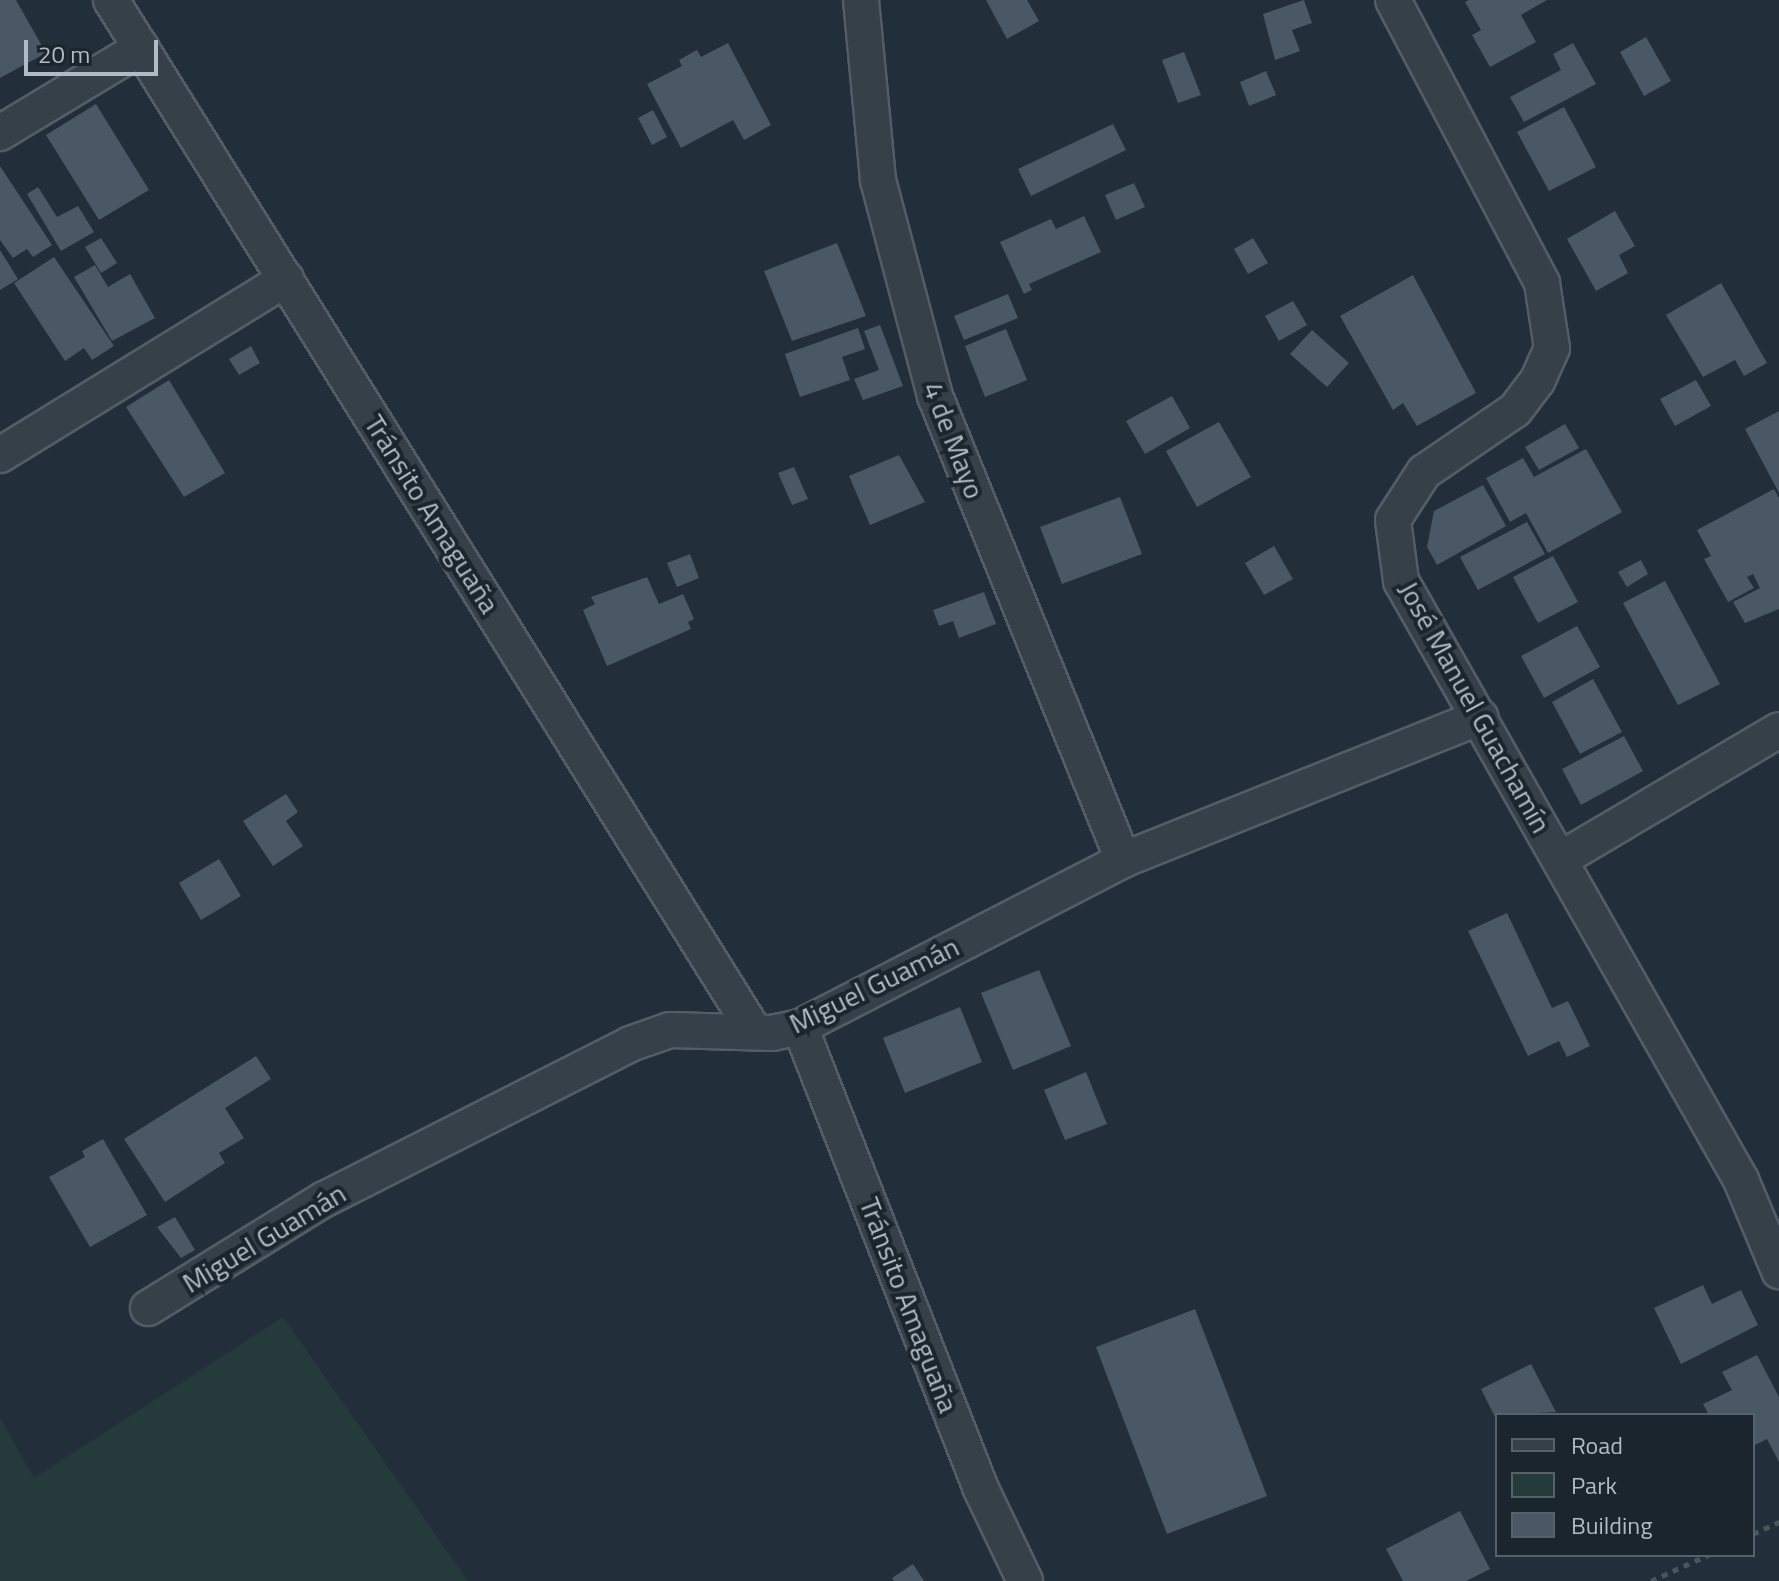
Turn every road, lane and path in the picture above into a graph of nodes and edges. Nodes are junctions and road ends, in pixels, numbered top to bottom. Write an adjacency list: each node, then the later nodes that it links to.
1 (111, 0): 4 (street, Tránsito Amaguaña)
2 (861, 0): 11 (street, 4 de Mayo)
3 (1393, 0): 8 (street, José Manuel Guachamín)
4 (141, 48): 5 (street); 6 (street, Tránsito Amaguaña)
5 (0, 133)
6 (286, 279): 7 (street); 13 (street, Tránsito Amaguaña)
7 (0, 455)
8 (1480, 717): 10 (street, José Manuel Guachamín); 11 (street, Miguel Guamán)
9 (1779, 730): 10 (street)
10 (1561, 859): 14 (street, José Manuel Guachamín)
11 (1123, 860): 12 (street, Miguel Guamán)
12 (800, 1027): 13 (street, Miguel Guamán); 19 (street, Tránsito Amaguaña)
13 (752, 1028): 15 (street, Miguel Guamán)
14 (1779, 1271)
15 (148, 1308)
16 (1779, 1522): 17 (path)
17 (1755, 1533)
18 (1704, 1557): 20 (path)
19 (1025, 1581)
20 (1651, 1581)

